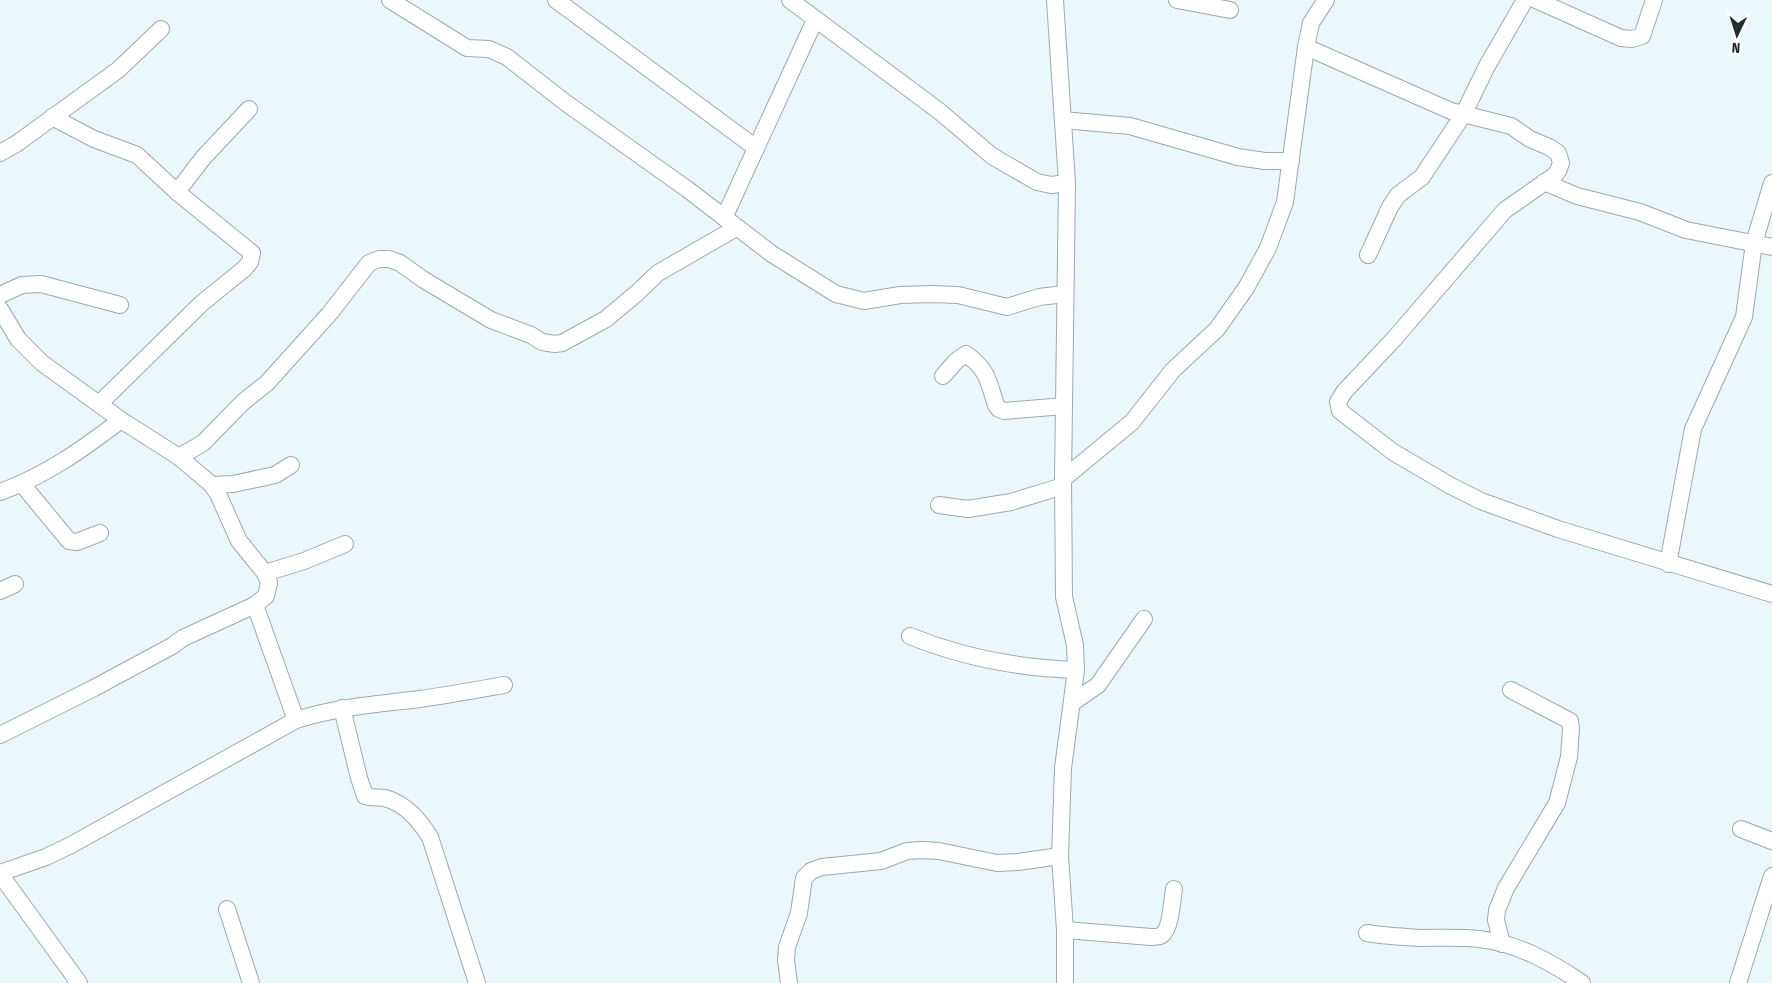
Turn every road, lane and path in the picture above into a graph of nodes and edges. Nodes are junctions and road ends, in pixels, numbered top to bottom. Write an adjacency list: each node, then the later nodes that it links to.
1 (390, 0): 25 (street)
2 (556, 0): 18 (street)
3 (1055, 0): 17 (street)
4 (1177, 0): 10 (street)
5 (1326, 0): 13 (street)
6 (1525, 0): 15 (street)
7 (1536, 0): 8 (street)
8 (1654, 0)
9 (798, 3): 11 (street)
10 (1230, 10)
11 (815, 20): 18 (street); 22 (street)
12 (161, 29): 16 (street)
13 (1306, 47): 15 (street); 20 (street)
14 (249, 109): 24 (street)
15 (1463, 115): 21 (street); 28 (street)
16 (52, 117): 19 (street); 24 (street)
17 (1063, 120): 20 (street); 22 (street)
18 (756, 148): 25 (street)
19 (0, 153)
20 (1291, 161): 39 (street)
21 (1544, 182): 26 (street); 46 (street)
22 (1066, 183): 29 (street)
23 (1772, 183): 26 (street)
24 (177, 192): 34 (street)
25 (730, 223): 29 (street); 37 (street)
26 (1754, 243): 27 (street); 46 (street)
27 (1772, 247)
28 (1368, 255)
29 (1066, 294): 35 (street)
30 (0, 295): 31 (street)
31 (120, 305)
32 (0, 309): 34 (street)
33 (943, 376): 35 (street)
34 (98, 404): 36 (street)
35 (1064, 406): 39 (street)
36 (121, 420): 37 (street); 40 (street)
37 (179, 458): 41 (street)
38 (291, 465): 41 (street)
39 (1063, 483): 43 (street); 52 (street)
40 (22, 484): 42 (street); 44 (street)
41 (212, 485): 47 (street)
42 (0, 492)
43 (939, 505)
44 (100, 534)
45 (345, 544): 47 (street)
46 (1668, 564): 48 (street)
47 (265, 573): 49 (street)
48 (1772, 594)
49 (255, 605): 57 (street); 58 (street)
50 (1144, 619): 55 (street)
51 (910, 636): 52 (street)
52 (1076, 670): 55 (street)
53 (504, 685): 56 (street)
54 (1511, 690): 68 (street)
55 (1072, 703): 61 (street)
56 (342, 708): 57 (street); 71 (street)
57 (296, 720): 62 (street)
58 (0, 735)
59 (1740, 829): 60 (street)
60 (1772, 841)
61 (1060, 856): 66 (street); 72 (street)
62 (0, 873): 69 (street)
63 (1772, 876): 75 (street)
64 (1174, 889): 66 (street)
65 (227, 909): 70 (street)
66 (1065, 930): 73 (street)
67 (1367, 933): 68 (street)
68 (1502, 944): 74 (street)
69 (80, 983)
70 (251, 983)
71 (477, 983)
72 (789, 983)
73 (1065, 983)
74 (1582, 983)
75 (1738, 983)

